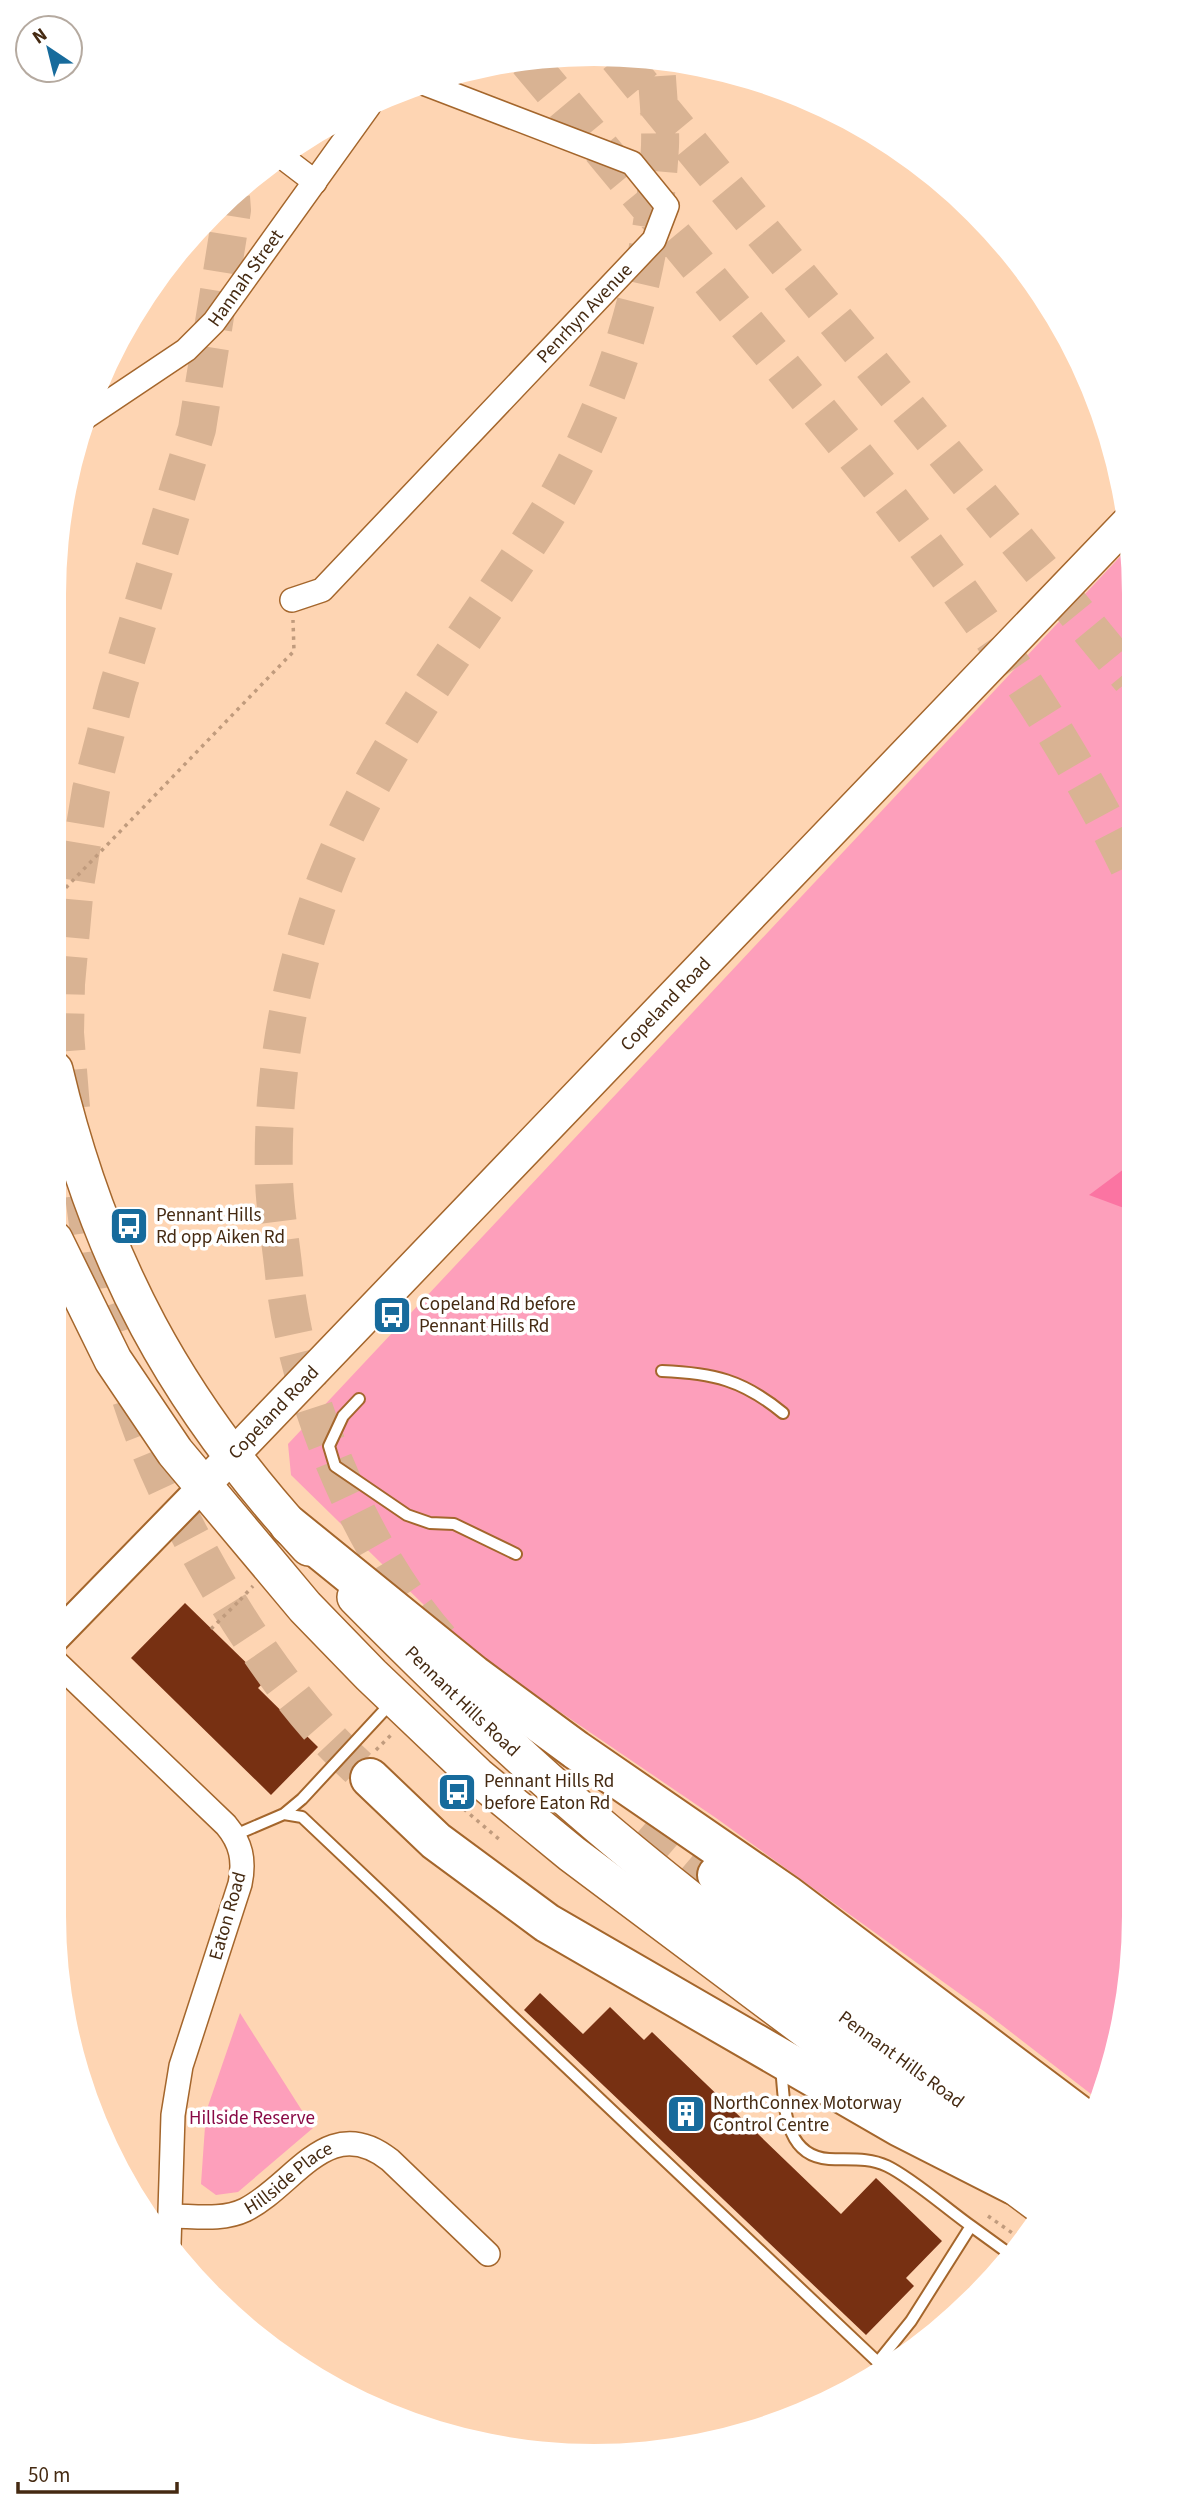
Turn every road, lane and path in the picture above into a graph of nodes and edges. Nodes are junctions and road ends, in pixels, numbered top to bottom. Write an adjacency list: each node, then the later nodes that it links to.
1 (441, 90): 7 (street, Penrhyn Avenue)
2 (357, 123): 4 (street, Hannah Street)
3 (290, 163): 4 (street)
4 (315, 182): 5 (street, Hannah Street)
5 (102, 406)
6 (1119, 532): 14 (main road, Copeland Road)
7 (292, 600): 8 (path)
8 (66, 888)
9 (66, 1134): 14 (highway, Pennant Hills Road)
10 (66, 1264): 15 (highway, Pennant Hills Road)
11 (662, 1371): 13 (lane)
12 (359, 1399): 17 (lane)
13 (783, 1413)
14 (233, 1455): 15 (main road, Copeland Road); 16 (highway, Pennant Hills Road)
15 (203, 1486): 19 (street); 22 (highway, Pennant Hills Road)
16 (289, 1525): 28 (highway); 30 (highway, Pennant Hills Road)
17 (516, 1554)
18 (255, 1585): 20 (path, bridge)
19 (66, 1627)
20 (211, 1629)
21 (66, 1672): 25 (street)
22 (396, 1698): 24 (lane); 31 (highway, Pennant Hills Road)
23 (370, 1778): 27 (highway)
24 (284, 1814): 25 (lane); 38 (lane)
25 (234, 1835): 32 (street, Eaton Road)
26 (717, 1875): 29 (highway)
27 (771, 2050): 31 (highway); 33 (lane)
28 (1082, 2118)
29 (1069, 2146)
30 (1056, 2173)
31 (1028, 2196)
32 (170, 2216): 34 (street, Eaton Road); 36 (street, Hillside Place)
33 (971, 2226): 35 (lane); 37 (lane)
34 (170, 2228)
35 (1003, 2249)
36 (488, 2254)
37 (888, 2355)
38 (877, 2361)

